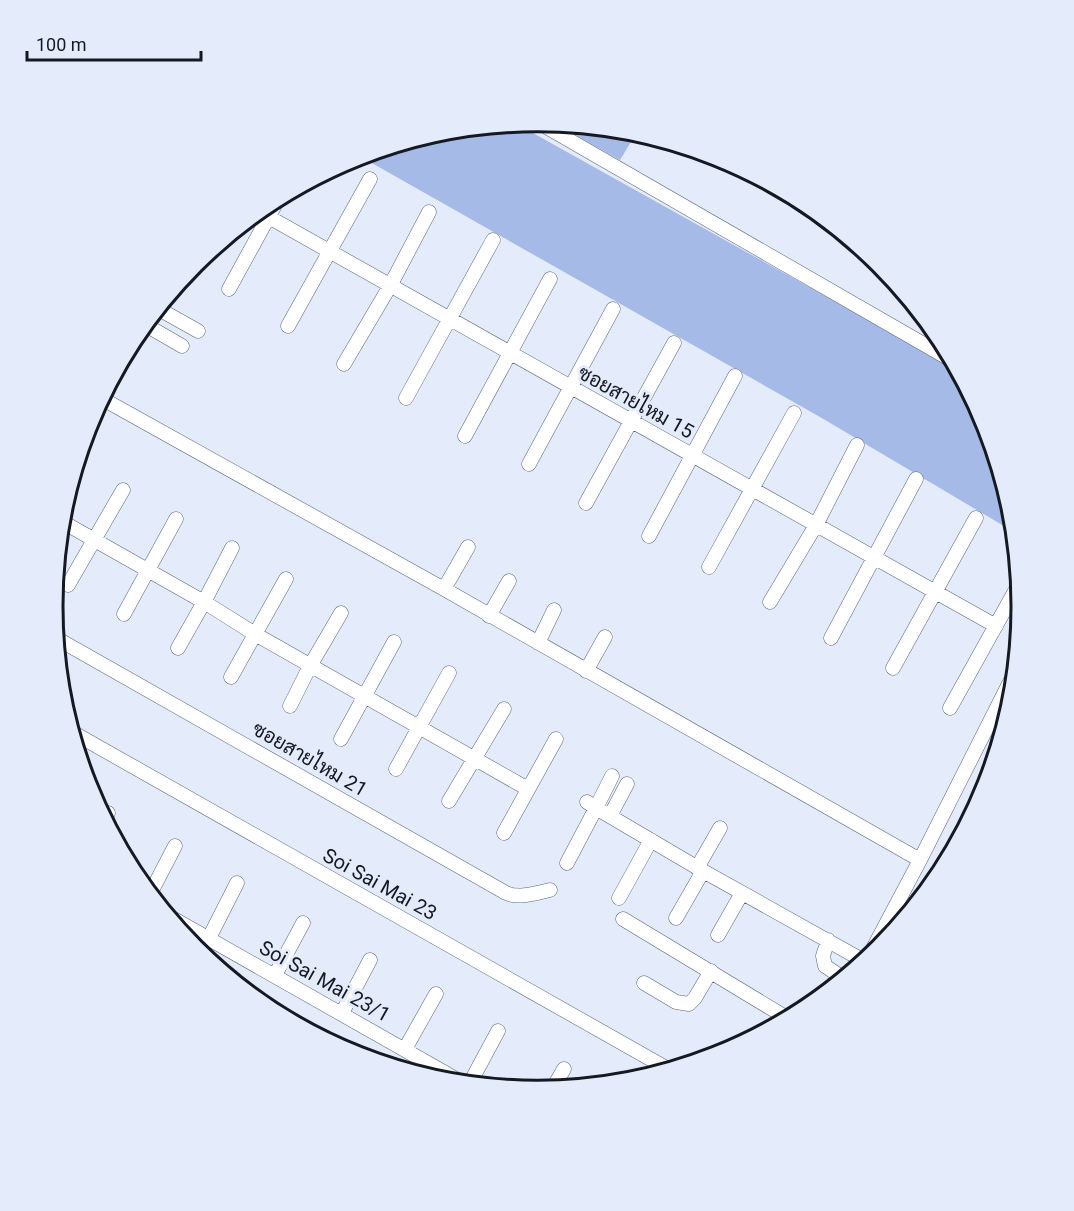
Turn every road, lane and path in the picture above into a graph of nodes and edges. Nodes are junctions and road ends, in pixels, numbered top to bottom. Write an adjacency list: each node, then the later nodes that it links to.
1 (556, 133): 19 (street)
2 (370, 179): 7 (street)
3 (429, 212): 9 (street)
4 (267, 216): 7 (street, ซอยสายไหม 15)
5 (260, 221): 10 (street)
6 (493, 240): 13 (street)
7 (330, 252): 9 (street, ซอยสายไหม 15); 14 (street)
8 (550, 279): 20 (street)
9 (390, 285): 13 (street, ซอยสายไหม 15); 21 (street)
10 (229, 289)
11 (613, 309): 23 (street)
12 (165, 312): 16 (street)
13 (450, 319): 20 (street, ซอยสายไหม 15); 24 (street)
14 (288, 326)
15 (152, 329): 18 (street)
16 (198, 331)
17 (674, 343): 27 (street)
18 (182, 346)
19 (937, 352)
20 (509, 353): 23 (street, ซอยสายไหม 15); 28 (street)
21 (344, 364)
22 (735, 376): 30 (street)
23 (571, 387): 27 (street, ซอยสายไหม 15); 31 (street)
24 (406, 398)
25 (109, 402): 50 (street)
26 (794, 413): 34 (street)
27 (632, 421): 30 (street, ซอยสายไหม 15); 35 (street)
28 (465, 436)
29 (857, 445): 38 (street)
30 (692, 455): 34 (street, ซอยสายไหม 15); 40 (street)
31 (529, 464)
32 (916, 479): 44 (street)
33 (123, 490): 41 (street)
34 (753, 490): 38 (street, ซอยสายไหม 15); 45 (street)
35 (586, 503)
36 (976, 518): 51 (street)
37 (176, 519): 46 (street)
38 (816, 525): 44 (street, ซอยสายไหม 15); 54 (street)
39 (70, 526): 41 (street)
40 (648, 536)
41 (94, 539): 46 (street); 49 (street)
42 (468, 547): 50 (street)
43 (231, 548): 53 (street)
44 (875, 558): 51 (street, ซอยสายไหม 15); 62 (street)
45 (709, 567)
46 (149, 570): 53 (street); 57 (street)
47 (286, 579): 60 (street)
48 (509, 581): 58 (street)
49 (68, 585)
50 (444, 589): 58 (street)
51 (935, 592): 59 (street, ซอยสายไหม 15); 68 (street)
52 (1011, 599): 59 (street)
53 (204, 602): 60 (street); 66 (street)
54 (770, 602)
55 (554, 610): 65 (street)
56 (341, 613): 67 (street)
57 (124, 614)
58 (489, 616): 65 (street)
59 (996, 626): 75 (street)
60 (255, 634): 67 (street); 71 (street)
61 (605, 637): 69 (street)
62 (831, 638)
63 (394, 642): 72 (street)
64 (65, 643): 98 (street, ซอยสายไหม 21)
65 (538, 643): 69 (street)
66 (178, 648)
67 (310, 666): 72 (street); 74 (street)
68 (893, 668)
69 (586, 671): 93 (street)
70 (449, 673): 77 (street)
71 (231, 677)
72 (365, 696): 77 (street); 79 (street)
73 (1002, 698): 93 (street)
74 (290, 706)
75 (950, 708)
76 (504, 709): 81 (street)
77 (418, 727): 81 (street); 82 (street)
78 (82, 738): 120 (street, Soi Sai Mai 23)
79 (341, 739)
80 (556, 739): 85 (street)
81 (474, 758): 85 (street); 86 (street)
82 (396, 770)
83 (612, 776): 87 (street)
84 (627, 784): 88 (street)
85 (528, 789): 90 (street)
86 (449, 801)
87 (591, 805): 88 (street); 94 (street)
88 (610, 816): 91 (street)
89 (720, 828): 95 (street)
90 (504, 834)
91 (651, 840): 95 (street); 100 (street)
92 (175, 846): 97 (street)
93 (920, 860): 105 (street)
94 (567, 863)
95 (700, 870): 99 (street); 101 (street)
96 (237, 883): 107 (street)
97 (155, 885)
98 (550, 890)
99 (742, 893): 106 (street); 108 (street)
100 (619, 898)
101 (676, 918)
102 (623, 919): 111 (street)
103 (303, 923): 113 (street)
104 (190, 927): 107 (street, Soi Sai Mai 23/1)
105 (884, 928)
106 (718, 934)
107 (209, 938): 113 (street, Soi Sai Mai 23/1)
108 (828, 940): 109 (street); 112 (street)
109 (856, 956)
110 (370, 960): 116 (street)
111 (711, 971): 114 (street); 117 (street)
112 (836, 973)
113 (275, 975): 116 (street, Soi Sai Mai 23/1)
114 (644, 983)
115 (436, 994): 119 (street)
116 (342, 1013): 119 (street, Soi Sai Mai 23/1)
117 (779, 1013)
118 (498, 1031): 123 (street)
119 (405, 1048): 121 (street, Soi Sai Mai 23/1)
120 (657, 1064)
121 (439, 1069)
122 (564, 1069): 124 (street)
123 (474, 1075)
124 (558, 1079)

